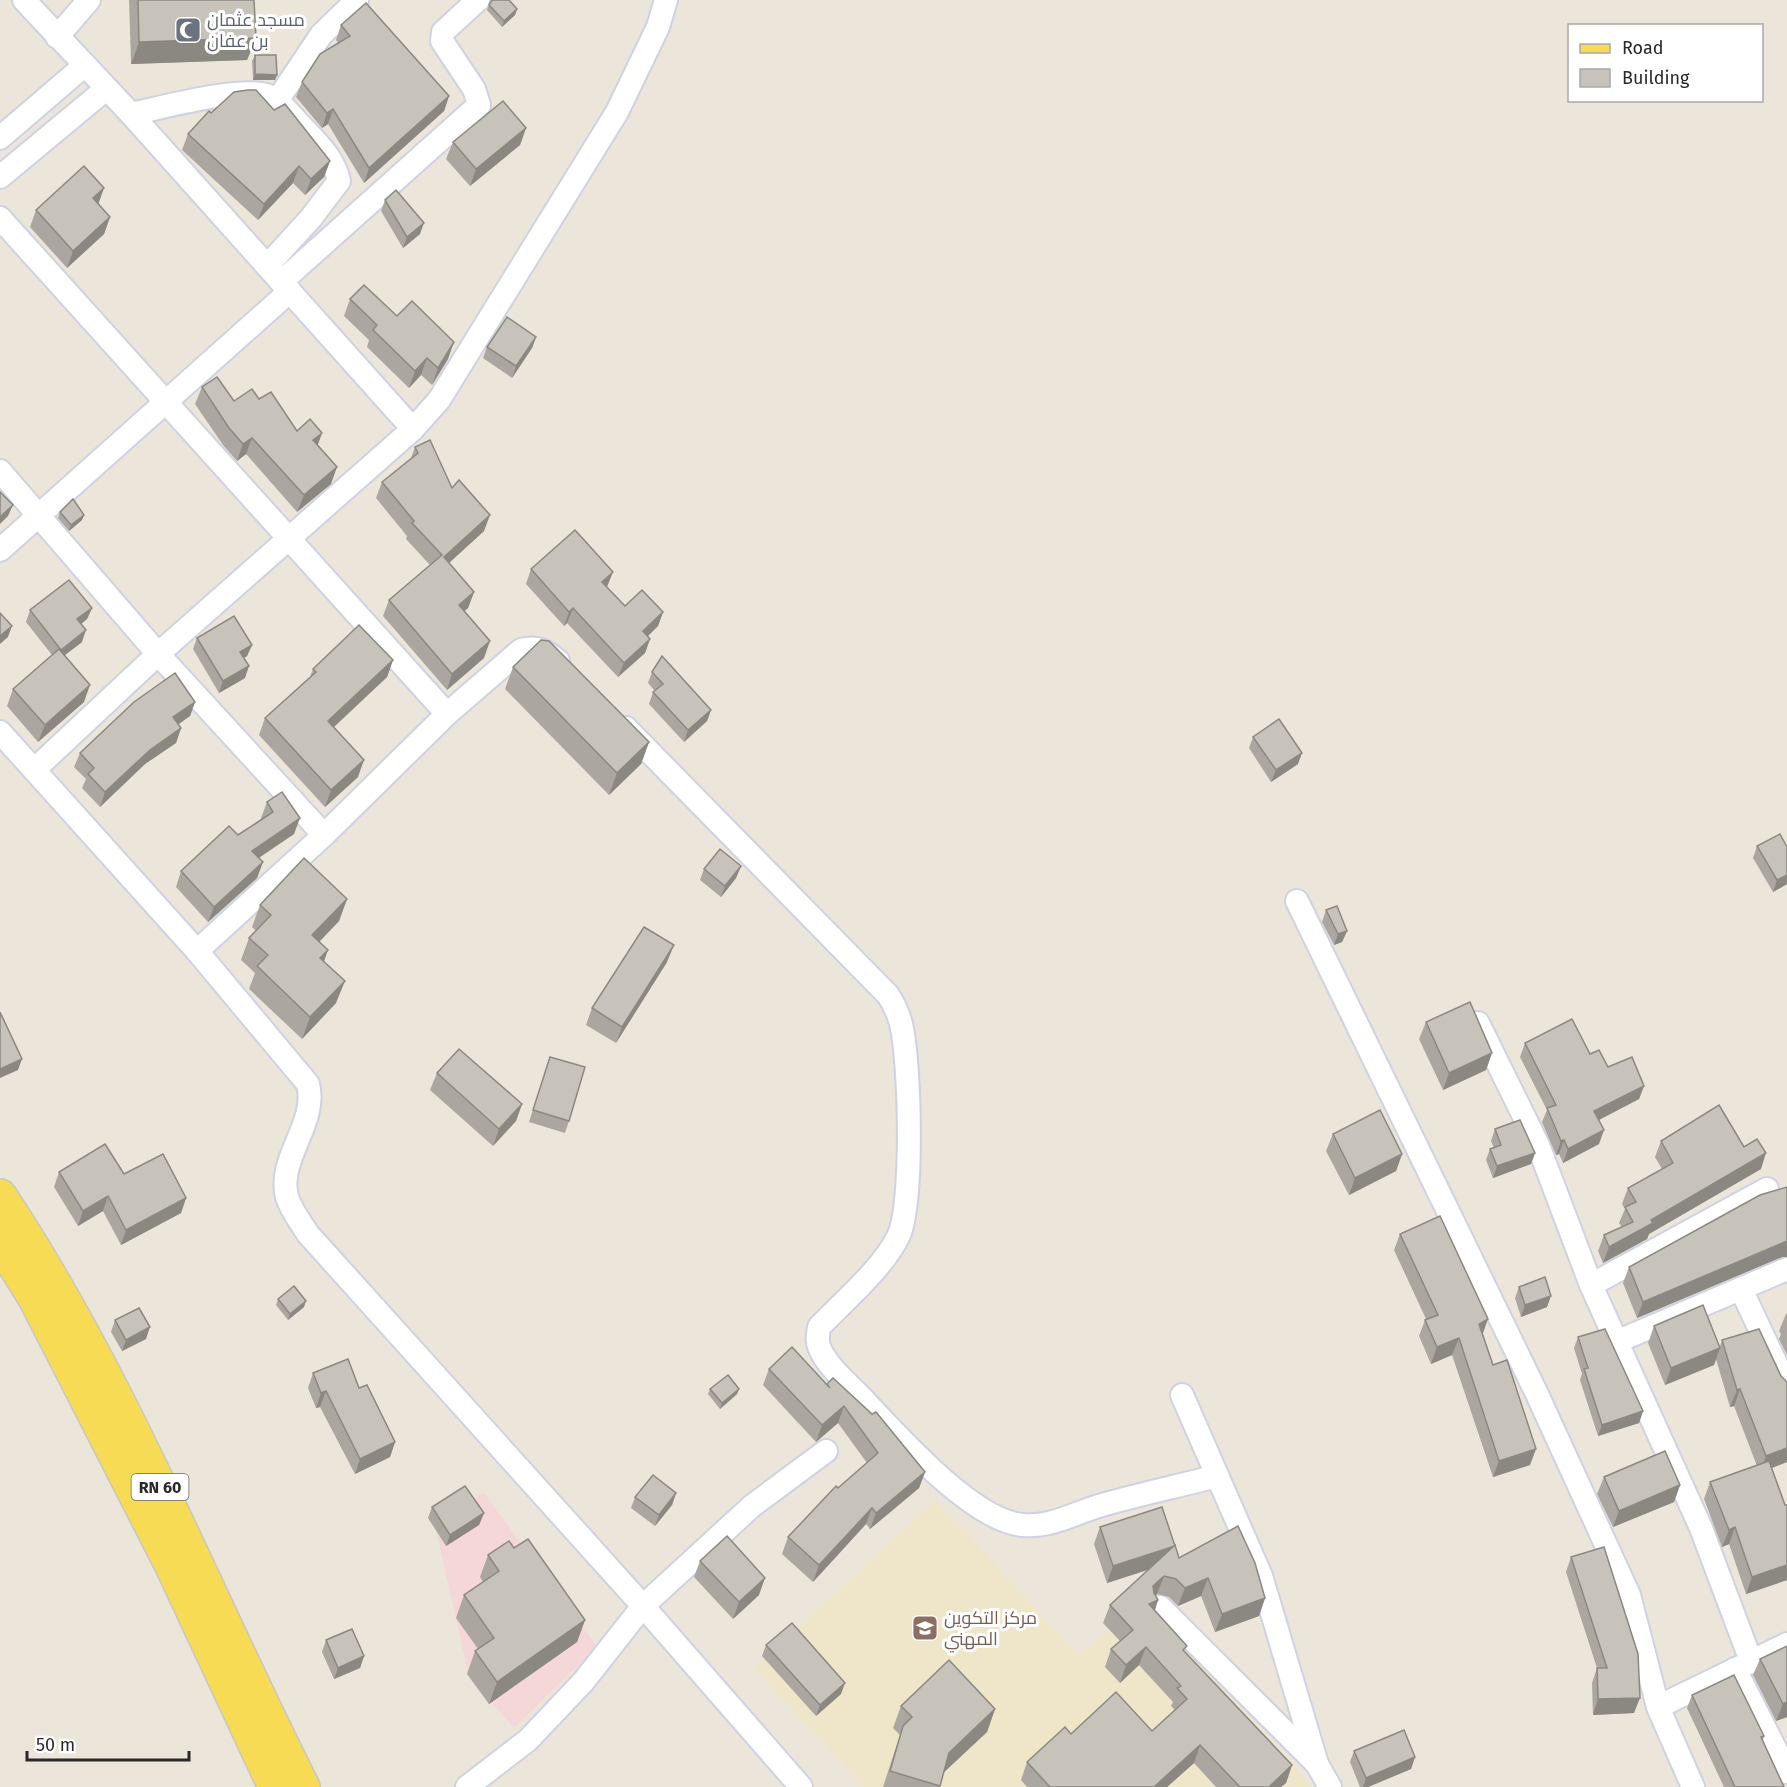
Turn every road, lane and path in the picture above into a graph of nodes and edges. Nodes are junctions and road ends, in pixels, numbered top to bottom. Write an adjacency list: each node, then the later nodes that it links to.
1 (24, 0): 6 (street)
2 (89, 0): 6 (street)
3 (357, 0): 9 (street)
4 (478, 0): 14 (street)
5 (666, 0): 16 (street)
6 (57, 37): 7 (street)
7 (85, 65): 8 (street); 11 (street)
8 (106, 89): 10 (street); 12 (street)
9 (276, 101): 10 (street); 14 (street)
10 (131, 114): 14 (street)
11 (0, 138)
12 (0, 177)
13 (0, 218): 15 (street)
14 (279, 280): 15 (street); 16 (street)
15 (165, 403): 18 (street); 19 (street)
16 (413, 429): 19 (street)
17 (0, 471): 18 (street)
18 (38, 515): 20 (street); 21 (street)
19 (289, 538): 21 (street); 23 (street)
20 (0, 550)
21 (158, 654): 26 (street); 27 (street)
22 (572, 673): 23 (street)
23 (447, 714): 27 (street)
24 (612, 714): 41 (street)
25 (0, 732): 26 (street)
26 (34, 769): 29 (street)
27 (324, 835): 29 (street)
28 (1297, 901): 46 (street)
29 (197, 951): 42 (street)
30 (1478, 1023): 35 (street)
31 (1767, 1189): 35 (street)
32 (0, 1196): 50 (main road, RN 60)
33 (0, 1242): 49 (main road, RN 60)
34 (1787, 1269): 36 (street)
35 (1591, 1285): 37 (street)
36 (1741, 1288): 37 (street); 38 (street)
37 (1616, 1342): 45 (street)
38 (1787, 1387)
39 (1182, 1395): 41 (street)
40 (826, 1451): 42 (street)
41 (1217, 1476): 47 (street)
42 (643, 1606): 51 (street); 52 (street)
43 (1160, 1607): 47 (street)
44 (1787, 1644): 45 (street)
45 (1743, 1665): 46 (street); 48 (street)
46 (1658, 1707): 54 (street)
47 (1317, 1764): 53 (street)
48 (1787, 1772)
49 (275, 1787)
50 (303, 1787)
51 (467, 1787)
52 (801, 1787)
53 (1330, 1787)
54 (1693, 1787)

